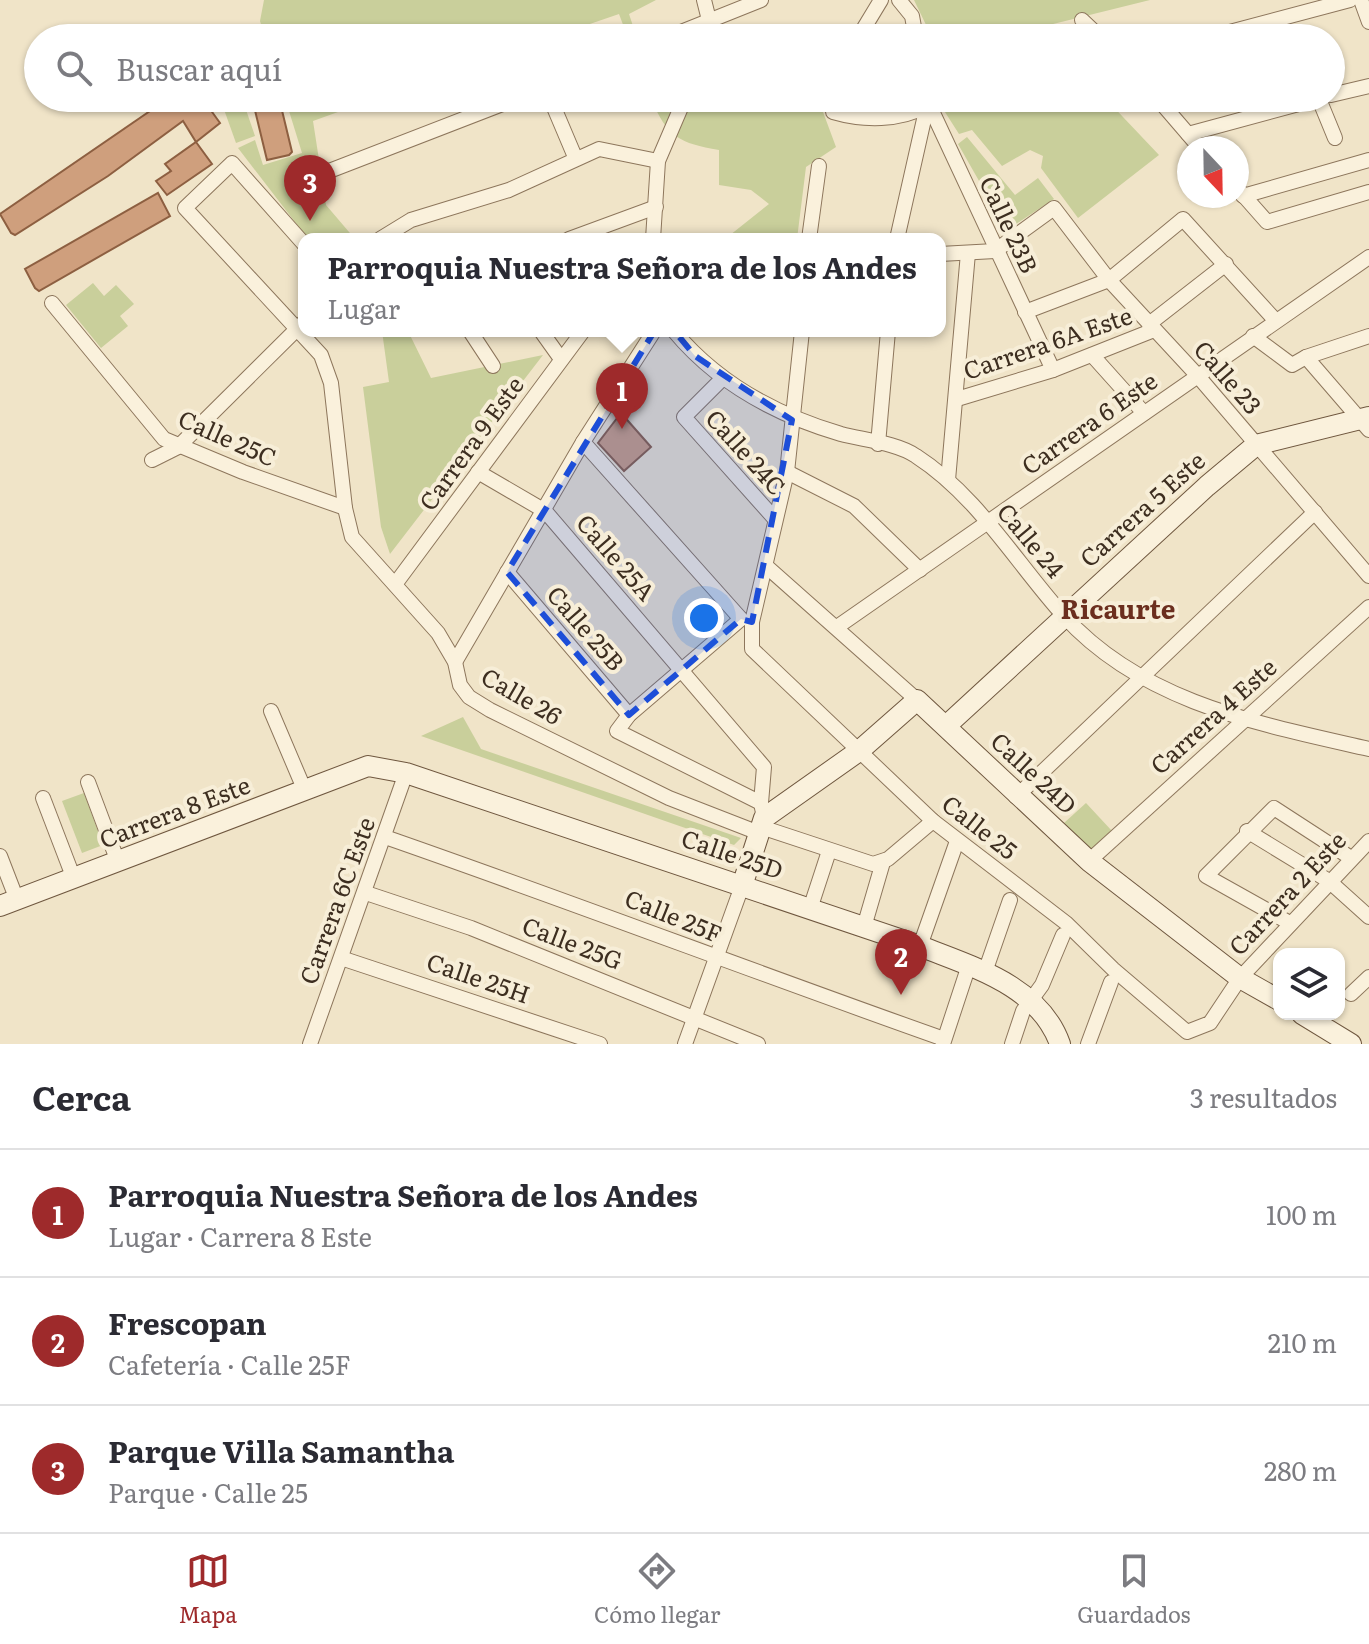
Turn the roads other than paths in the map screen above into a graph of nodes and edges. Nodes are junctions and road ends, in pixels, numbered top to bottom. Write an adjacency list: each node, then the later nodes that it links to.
1 (704, 0): 7 (street)
2 (761, 0): 7 (street)
3 (881, 0): 12 (street)
4 (899, 0): 13 (street)
5 (1350, 0): 15 (street)
6 (1361, 0): 9 (street)
7 (709, 20): 10 (street); 11 (street)
8 (1082, 20): 14 (street)
9 (1369, 22)
10 (699, 24)
11 (709, 24)
12 (866, 24)
13 (913, 24)
14 (1086, 24)
15 (1260, 24)
16 (1369, 86): 17 (street)
17 (1345, 92)
18 (482, 112): 34 (street)
19 (556, 112): 30 (street)
20 (679, 112): 32 (street)
21 (846, 112): 22 (street)
22 (913, 112)
23 (925, 112): 43 (street)
24 (932, 112): 45 (street, Calle 23B)
25 (1169, 112): 28 (street)
26 (1269, 112): 28 (street)
27 (1325, 112): 29 (street)
28 (1188, 134)
29 (1335, 138)
30 (575, 157): 32 (street); 39 (street)
31 (1369, 160): 35 (street)
32 (658, 161): 38 (street)
33 (819, 166): 42 (street)
34 (311, 178)
35 (1249, 190)
36 (1369, 192): 37 (street)
37 (1249, 202)
38 (656, 207): 40 (street); 41 (street)
39 (390, 233)
40 (585, 233)
41 (654, 233)
42 (810, 233)
43 (898, 233)
44 (298, 237): 54 (street)
45 (995, 251): 46 (street); 50 (street, Calle 23); 52 (street, Calle 23B)
46 (968, 253): 47 (street); 74 (street)
47 (946, 254)
48 (1369, 257): 53 (street, Carrera 6 Este)
49 (1226, 264): 50 (street); 53 (street); 55 (street, Carrera 6A Este)
50 (1109, 280): 52 (street); 55 (street, Calle 23)
51 (52, 303): 81 (street, Calle 25C)
52 (1025, 312): 71 (street, Calle 23B)
53 (1275, 320): 57 (street, Carrera 6 Este)
54 (298, 324)
55 (1152, 327): 67 (street, Carrera 6A Este); 72 (street, Calle 23)
56 (298, 328): 81 (street)
57 (1253, 336): 68 (street); 72 (street, Carrera 6 Este)
58 (1369, 336): 68 (street)
59 (308, 337): 86 (street, Calle 26)
60 (474, 337): 70 (street)
61 (545, 337): 69 (street)
62 (578, 337): 69 (street, Carrera 9 Este)
63 (650, 337): 78 (street)
64 (679, 337): 73 (street, Calle 24)
65 (801, 337): 76 (street)
66 (887, 337): 79 (street)
67 (1092, 355): 71 (street, Carrera 6A Este); 75 (street)
68 (1306, 357): 77 (street)
69 (561, 359): 83 (street, Carrera 9 Este)
70 (493, 366)
71 (1053, 370): 74 (street, Carrera 6A Este)
72 (1197, 375): 75 (street, Carrera 6 Este); 80 (street, Calle 23)
73 (723, 378): 76 (street, Calle 24); 89 (street, Calle 24C)
74 (957, 399): 85 (street)
75 (1144, 413): 90 (street, Carrera 6 Este)
76 (792, 420): 79 (street, Calle 24); 84 (street)
77 (1366, 422): 80 (street, Carrera 5 Este)
78 (583, 442): 87 (street); 98 (street)
79 (878, 444): 85 (street, Calle 24)
80 (1256, 445): 88 (street, Calle 23); 97 (street, Carrera 5 Este)
81 (178, 447): 82 (street); 86 (street, Calle 25C)
82 (152, 460)
83 (478, 472): 87 (street, Calle 25A); 95 (street, Carrera 9 Este)
84 (787, 472): 89 (street); 92 (street)
85 (948, 480): 90 (street, Calle 24)
86 (345, 508): 95 (street, Calle 26)
87 (545, 511): 93 (street); 101 (street, Calle 25A)
88 (1315, 512): 94 (street, Calle 23); 102 (street)
89 (774, 518): 91 (street)
90 (988, 523): 92 (street, Carrera 6 Este); 97 (street, Calle 24)
91 (766, 566): 98 (street); 99 (street, Calle 24D)
92 (920, 570): 99 (street, Carrera 6 Este)
93 (507, 572): 100 (street); 105 (street, Calle 25B)
94 (1369, 576)
95 (396, 583): 100 (street, Calle 26)
96 (1369, 607): 106 (street, Carrera 4 Este)
97 (1064, 616): 102 (street, Calle 24); 107 (street, Carrera 5 Este)
98 (747, 620): 101 (street); 109 (street, Calle 25)
99 (837, 627): 103 (street, Calle 24D)
100 (455, 662): 116 (street, Calle 26)
101 (681, 669): 105 (street); 116 (street, Calle 25A)
102 (1139, 677): 106 (street, Calle 24); 114 (street)
103 (917, 700): 107 (street, Calle 24D); 109 (street)
104 (271, 711): 113 (street)
105 (629, 715): 116 (street)
106 (1244, 720): 108 (street, Calle 24); 125 (street, Carrera 4 Este)
107 (946, 726): 114 (street, Calle 24D)
108 (1369, 749)
109 (859, 751): 116 (street); 117 (street, Calle 25)
110 (368, 766): 111 (street, Calle 25D); 113 (street, Carrera 8 Este)
111 (406, 773): 119 (street, Carrera 6C Este); 130 (street, Calle 25D)
112 (88, 782): 126 (street)
113 (305, 791): 126 (street, Carrera 8 Este)
114 (1016, 797): 125 (street, Calle 24D)
115 (43, 798): 128 (street)
116 (761, 820): 122 (street); 130 (street)
117 (933, 821): 120 (street, Calle 25); 127 (street)
118 (1247, 831): 124 (street); 129 (street); 136 (street)
119 (385, 837): 131 (street, Carrera 6C Este); 140 (street, Calle 25F)
120 (957, 841): 139 (street); 151 (street, Calle 25)
121 (1369, 841): 124 (street, Carrera 2 Este)
122 (829, 851): 127 (street); 134 (street)
123 (0, 856): 133 (street)
124 (1351, 858): 129 (street, Carrera 2 Este)
125 (1089, 861): 144 (street, Calle 24D)
126 (118, 862): 128 (street, Carrera 8 Este)
127 (878, 863): 137 (street)
128 (74, 879): 133 (street, Carrera 8 Este)
129 (1329, 881): 135 (street); 136 (street, Carrera 2 Este)
130 (742, 886): 134 (street, Calle 25D); 140 (street)
131 (366, 893): 141 (street, Carrera 6C Este); 149 (street, Calle 25G)
132 (1010, 900): 142 (street)
133 (8, 903)
134 (810, 909): 137 (street, Calle 25D)
135 (1369, 917)
136 (1288, 922): 144 (street, Carrera 2 Este)
137 (864, 927): 139 (street, Calle 25D)
138 (1063, 935): 148 (street)
139 (920, 946): 142 (street, Calle 25D)
140 (715, 957): 149 (street); 153 (street, Calle 25F)
141 (341, 958): 155 (street, Carrera 6C Este); 156 (street, Calle 25H)
142 (977, 968): 148 (street, Calle 25D); 153 (street)
143 (1369, 977): 146 (street)
144 (1240, 978): 147 (street, Calle 24D); 151 (street, Carrera 2 Este)
145 (1111, 982): 159 (street)
146 (1351, 994)
147 (1273, 997)
148 (1032, 1001): 152 (street, Calle 25D); 158 (street)
149 (694, 1016): 154 (street, Calle 25G); 157 (street)
150 (1312, 1020): 160 (street)
151 (1187, 1032)
152 (1058, 1039)
153 (944, 1042)
154 (752, 1043)
155 (310, 1044)
156 (600, 1044)
157 (685, 1044)
158 (1012, 1044)
159 (1088, 1044)
160 (1351, 1044)

